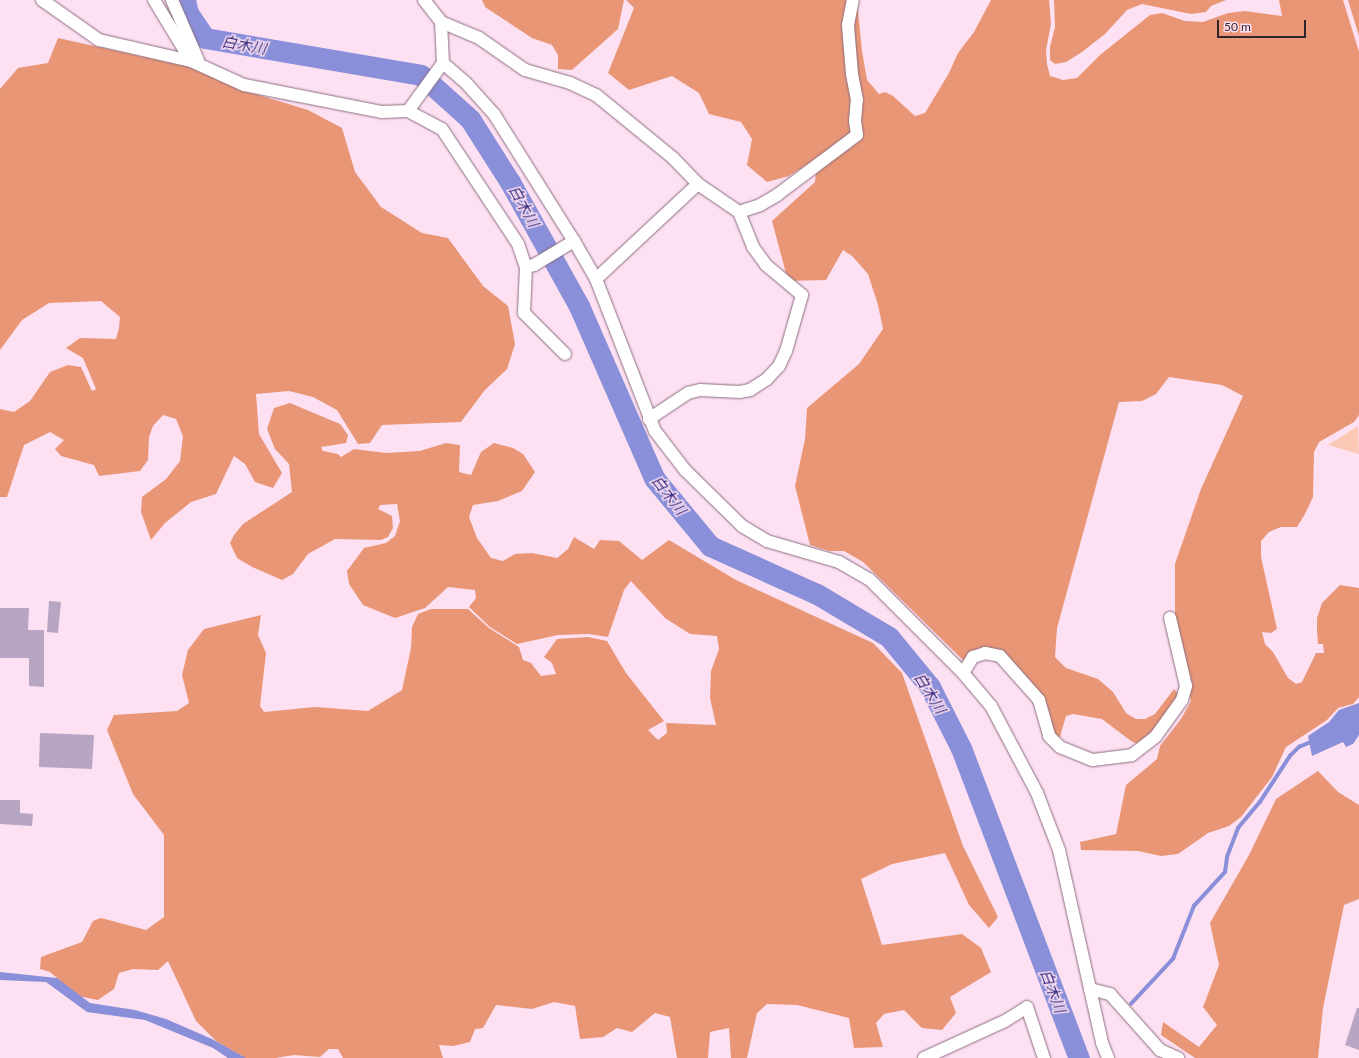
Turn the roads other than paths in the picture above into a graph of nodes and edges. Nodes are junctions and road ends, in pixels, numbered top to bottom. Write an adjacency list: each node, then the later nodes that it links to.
1 (42, 0): 7 (street)
2 (154, 0): 7 (street)
3 (172, 0): 7 (street)
4 (424, 0): 6 (street)
5 (853, 0): 11 (street)
6 (440, 22): 8 (street); 10 (street)
7 (196, 63): 9 (street)
8 (440, 68): 9 (street); 12 (street)
9 (408, 111): 13 (street)
10 (698, 184): 11 (street); 14 (street)
11 (739, 212): 16 (street)
12 (574, 241): 13 (street); 14 (street)
13 (530, 266): 15 (street)
14 (596, 279): 16 (street)
15 (565, 354)
16 (650, 419): 18 (street)
17 (1170, 618): 18 (street)
18 (963, 673): 19 (street)
19 (1090, 989): 22 (street); 23 (street)
20 (924, 1058): 21 (street)
21 (1044, 1058)
22 (1108, 1058)
23 (1178, 1058)

